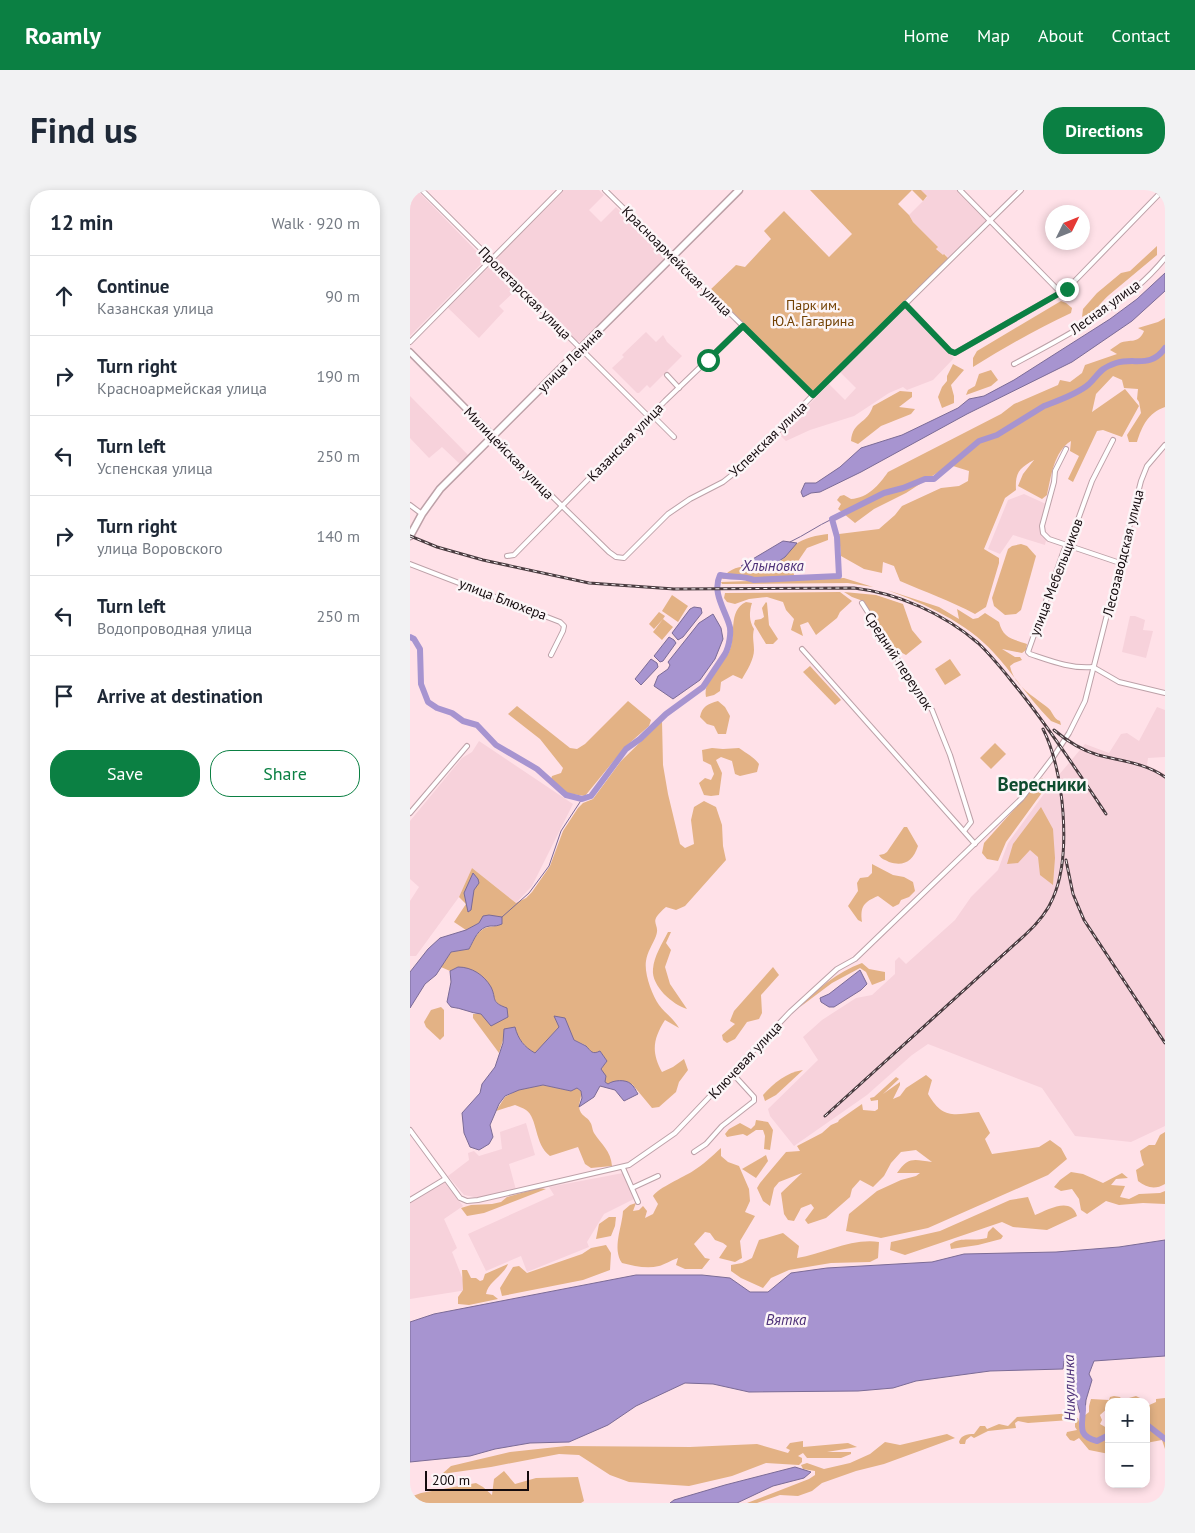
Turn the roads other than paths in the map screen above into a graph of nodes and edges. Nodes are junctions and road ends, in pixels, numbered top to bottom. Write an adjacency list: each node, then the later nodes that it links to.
1 (422, 190): 11 (street, Пролетарская улица)
2 (560, 190): 11 (street)
3 (605, 190): 9 (street, Красноармейская улица)
4 (739, 190): 9 (main road, улица Ленина)
5 (960, 190): 8 (street)
6 (1021, 190): 8 (street, Успенская улица)
7 (1161, 191): 12 (street)
8 (990, 221): 12 (street); 13 (street, Успенская улица)
9 (673, 256): 14 (street, Красноармейская улица); 16 (main road, улица Ленина)
10 (1165, 258): 18 (street, Лесная улица)
11 (491, 259): 15 (street); 16 (street, Пролетарская улица)
12 (1061, 293): 13 (street)
13 (905, 304): 21 (street, Успенская улица)
14 (743, 326): 20 (street, Казанская улица); 21 (street, Красноармейская улица)
15 (410, 342)
16 (581, 349): 22 (street, Пролетарская улица); 23 (main road, улица Ленина)
17 (410, 352): 23 (street, Милицейская улица)
18 (1014, 364)
19 (667, 375): 20 (street)
20 (679, 388): 22 (street, Казанская улица)
21 (813, 395): 33 (street, Успенская улица)
22 (651, 416): 24 (street, Пролетарская улица); 29 (street, Казанская улица)
23 (493, 436): 29 (street, Милицейская улица); 30 (main road, улица Ленина)
24 (674, 437)
25 (1113, 440): 32 (street, улица Мебельщиков)
26 (1165, 445): 35 (street, Лесозаводская улица)
27 (1066, 449): 32 (street)
28 (410, 505): 30 (street)
29 (562, 506): 33 (street, Милицейская улица); 34 (street, Казанская улица)
30 (422, 514): 31 (main road, улица Ленина)
31 (410, 536)
32 (1067, 545): 35 (street); 40 (street, улица Мебельщиков)
33 (609, 552)
34 (507, 556)
35 (1120, 563): 40 (street, Лесозаводская улица)
36 (410, 564): 39 (street, улица Блюхера)
37 (862, 603): 44 (street, Средний переулок)
38 (802, 649): 44 (street)
39 (552, 655)
40 (1093, 667): 41 (street); 45 (street, Лесозаводская улица)
41 (1165, 693)
42 (467, 746): 43 (street)
43 (410, 813)
44 (964, 832): 46 (street)
45 (985, 834): 46 (street, Ключевая улица)
46 (975, 844): 47 (street, Ключевая улица)
47 (732, 1074): 49 (street); 50 (street, Ключевая улица)
48 (410, 1130): 52 (street)
49 (694, 1152)
50 (623, 1168): 52 (street, Ключевая улица); 53 (street)
51 (658, 1176): 53 (street)
52 (445, 1178): 54 (street)
53 (632, 1188): 55 (street)
54 (410, 1200)
55 (638, 1202)

